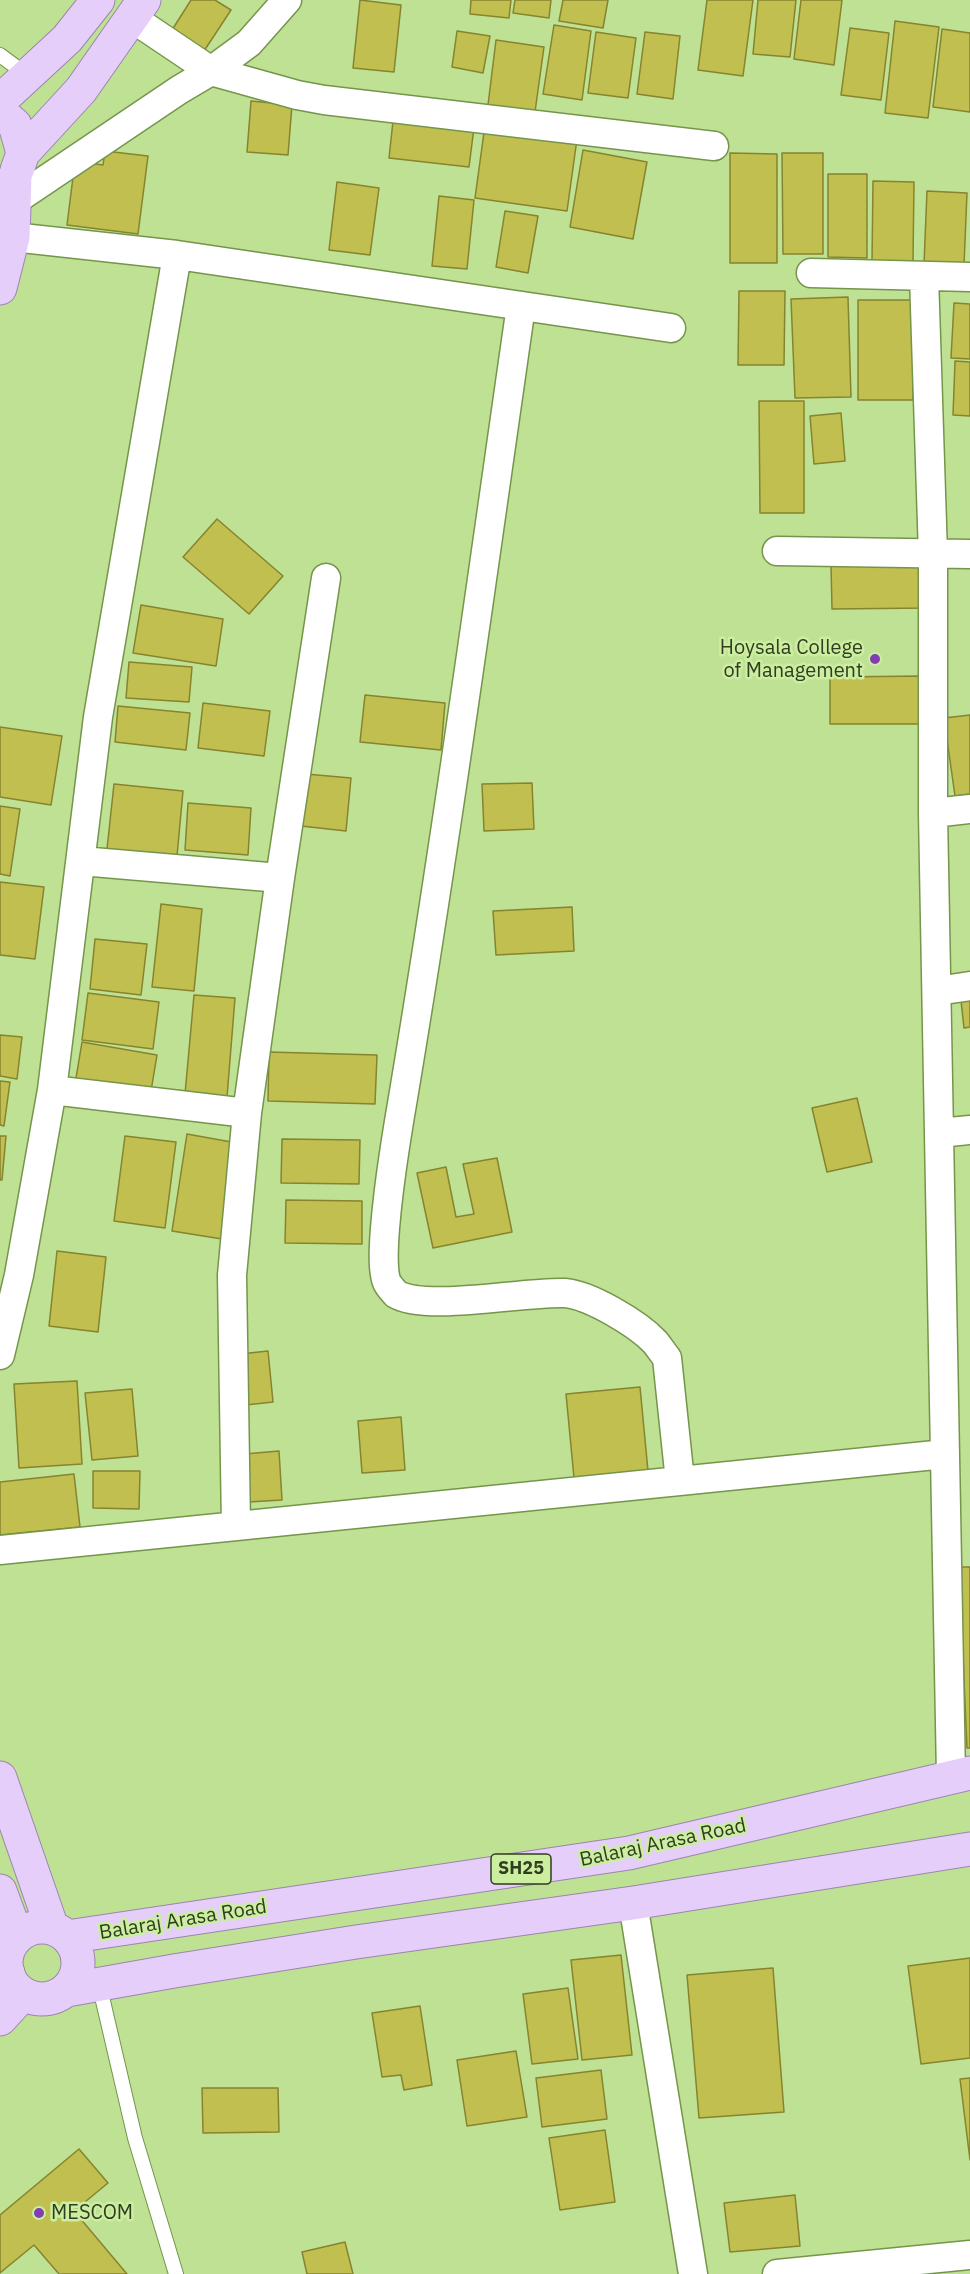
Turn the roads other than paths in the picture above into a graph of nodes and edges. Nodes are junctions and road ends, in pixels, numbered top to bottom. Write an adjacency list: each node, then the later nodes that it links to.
1 (98, 0): 6 (main road)
2 (287, 0): 5 (street)
3 (138, 9): 5 (street); 10 (main road)
4 (0, 55): 6 (lane)
5 (211, 71): 9 (street); 10 (street)
6 (28, 76): 7 (main road)
7 (0, 101)
8 (0, 112): 10 (main road)
9 (714, 146)
10 (13, 181): 11 (main road)
11 (13, 237): 12 (street); 16 (main road)
12 (177, 255): 17 (street); 25 (street)
13 (811, 273): 14 (street)
14 (924, 276): 15 (street); 21 (street)
15 (970, 277)
16 (0, 288)
17 (520, 306): 18 (street); 36 (street)
18 (671, 328)
19 (777, 551): 21 (street)
20 (970, 554): 21 (street)
21 (933, 555): 24 (street)
22 (326, 578): 26 (street)
23 (970, 809): 24 (street)
24 (933, 813): 28 (street)
25 (81, 861): 26 (street); 29 (street)
26 (280, 878): 30 (street)
27 (970, 986): 28 (street)
28 (937, 991): 32 (street)
29 (52, 1090): 30 (street); 33 (street)
30 (247, 1113): 37 (street)
31 (970, 1130): 32 (street)
32 (939, 1133): 35 (street)
33 (6, 1300): 34 (street)
34 (0, 1355)
35 (945, 1454): 36 (street); 39 (street)
36 (680, 1481): 37 (street)
37 (236, 1526): 38 (street)
38 (0, 1550)
39 (958, 1553): 40 (street)
40 (960, 1775): 45 (main road, Balaraj Arasa Road / SH25)
41 (0, 1778): 45 (main road)
42 (970, 1849): 44 (main road)
43 (0, 1891): 46 (main road)
44 (633, 1903): 48 (main road); 53 (street)
45 (60, 1933): 46 (main road, SH25); 49 (main road)
46 (16, 1937): 47 (main road)
47 (8, 1980): 49 (main road); 50 (main road)
48 (99, 1984): 49 (main road); 52 (lane)
49 (67, 1990)
50 (0, 2019)
51 (970, 2255): 54 (street)
52 (176, 2274)
53 (693, 2274)
54 (777, 2274)

